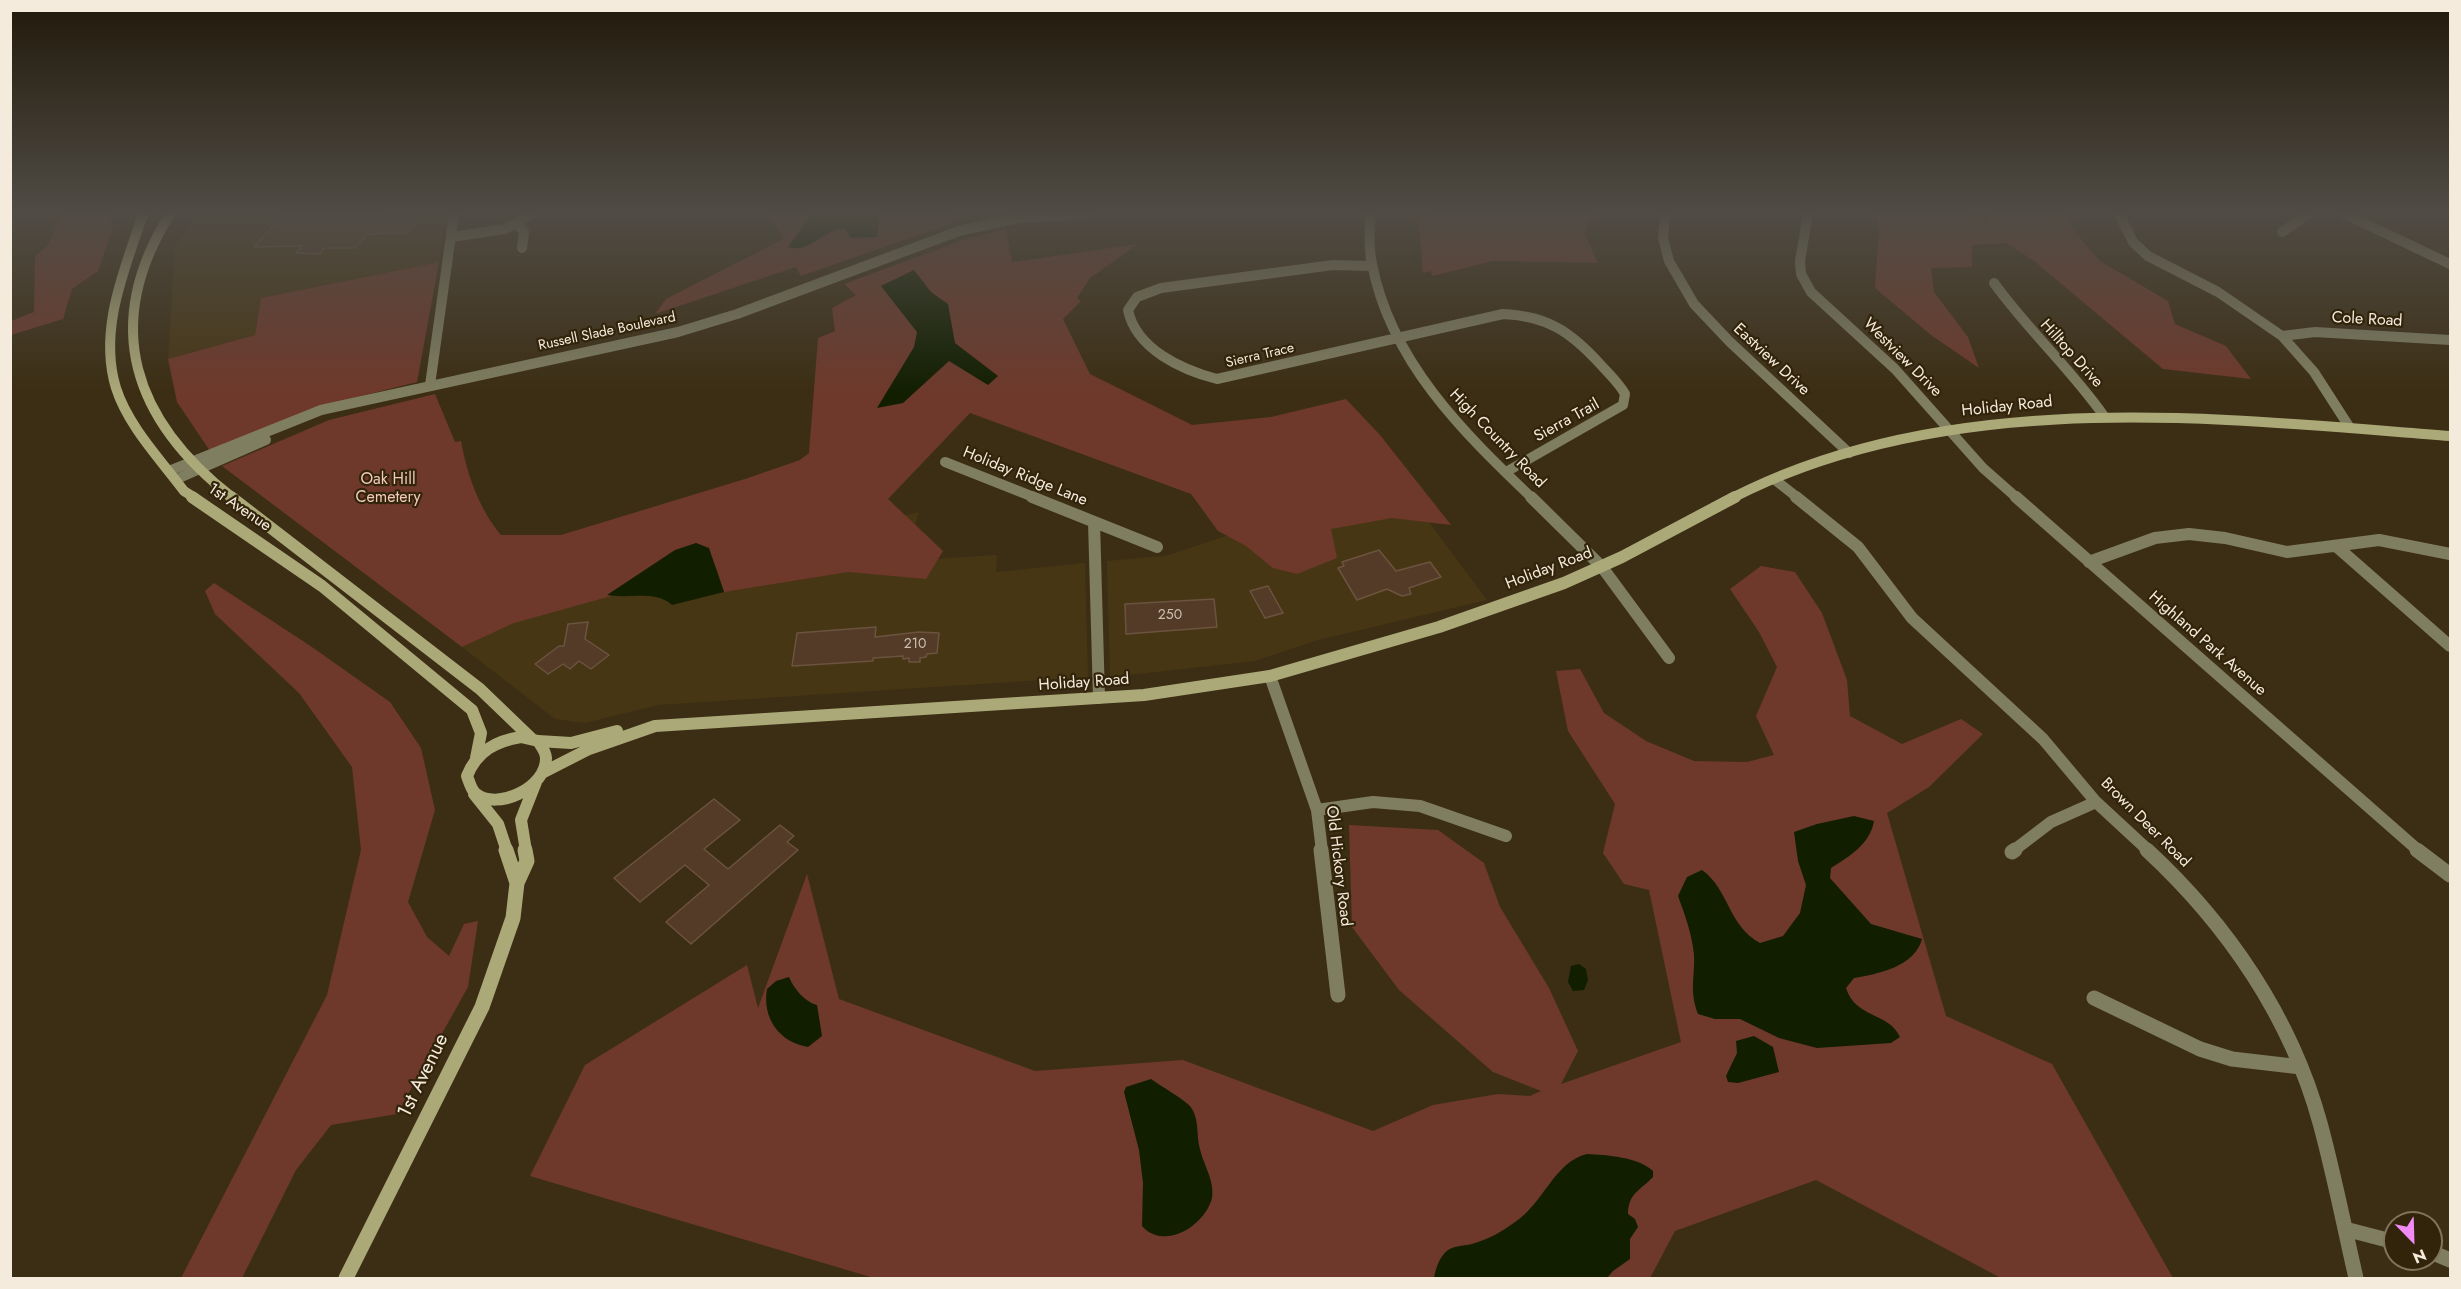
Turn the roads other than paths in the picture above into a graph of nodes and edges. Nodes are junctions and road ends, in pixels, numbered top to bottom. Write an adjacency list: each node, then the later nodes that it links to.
1 (123, 274): 23 (main road, 1st Avenue)
2 (142, 274): 21 (main road, 1st Avenue)
3 (446, 274): 14 (street)
4 (844, 274): 14 (street, Russell Slade Boulevard)
5 (1265, 274): 12 (street, Sierra Trace)
6 (1373, 274): 12 (street, High Country Road)
7 (1677, 274): 19 (street, Eastview Drive)
8 (1803, 274): 17 (street, Westview Drive)
9 (2183, 274): 11 (street)
10 (1994, 283): 15 (street, Hilltop Drive)
11 (2282, 336): 13 (street, Cole Road); 16 (street)
12 (1397, 338): 22 (street, High Country Road); 22 (street, Sierra Trail)
13 (2451, 340)
14 (430, 385): 21 (street, Russell Slade Boulevard)
15 (2104, 416): 16 (main road, Holiday Road); 17 (main road, Holiday Road)
16 (2350, 428): 18 (main road, Holiday Road)
17 (1950, 430): 19 (main road, Holiday Road); 29 (street, Highland Park Avenue)
18 (2451, 436)
19 (1849, 453): 24 (main road, Holiday Road)
20 (945, 462): 25 (street, Holiday Ridge Lane)
21 (195, 466): 23 (street, Russell Slade Boulevard); 36 (main road, 1st Avenue)
22 (1506, 472): 30 (street, High Country Road)
23 (173, 475): 37 (main road, 1st Avenue)
24 (1774, 479): 30 (main road, Holiday Road); 40 (street, Brown Deer Road)
25 (1094, 522): 27 (street, Holiday Ridge Lane); 34 (street, Holiday Ridge Lane)
26 (2336, 546): 28 (street); 29 (street); 31 (street)
27 (1157, 547)
28 (2451, 554)
29 (2089, 562): 44 (street, Highland Park Avenue)
30 (1602, 567): 32 (street, High Country Road); 33 (main road, Holiday Road)
31 (2451, 646)
32 (1669, 658)
33 (1270, 676): 34 (main road, Holiday Road); 41 (street, Old Hickory Road)
34 (1099, 698): 35 (main road, Holiday Road)
35 (644, 729): 36 (main road, Holiday Road); 38 (main road, Holiday Road)
36 (535, 740): 37 (main road); 38 (main road)
37 (476, 758): 39 (main road)
38 (539, 778): 39 (main road); 45 (main road, 1st Avenue)
39 (472, 792): 45 (main road, 1st Avenue)
40 (2096, 802): 43 (street); 48 (street, Brown Deer Road)
41 (1317, 810): 42 (street); 46 (street, Old Hickory Road)
42 (1506, 836)
43 (2012, 852)
44 (2451, 875)
45 (517, 883): 51 (main road, 1st Avenue)
46 (1338, 995)
47 (2094, 998): 48 (street)
48 (2301, 1067): 49 (street, Brown Deer Road)
49 (2345, 1229): 50 (street); 52 (street, Brown Deer Road)
50 (2383, 1239)
51 (346, 1278)
52 (2356, 1278)

